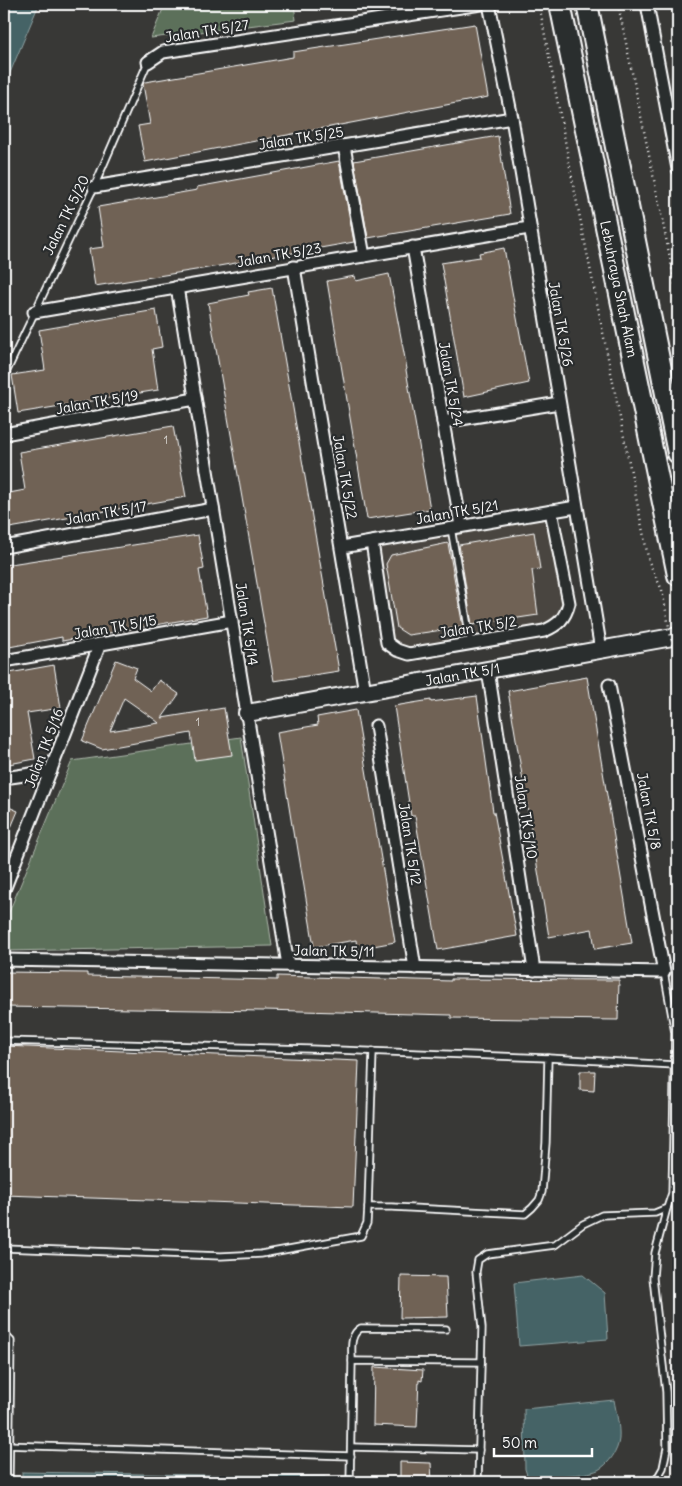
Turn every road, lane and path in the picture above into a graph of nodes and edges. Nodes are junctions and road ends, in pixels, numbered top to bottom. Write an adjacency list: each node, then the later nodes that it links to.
1 (481, 4): 8 (street, Jalan TK 5/27)
2 (489, 4): 10 (street, Jalan TK 5/26)
3 (539, 4): 42 (path, bridge)
4 (560, 4): 34 (highway, Lebuhraya Shah Alam)
5 (587, 4): 26 (highway, Lebuhraya Shah Alam)
6 (618, 4): 19 (path)
7 (647, 4): 9 (street)
8 (148, 62): 13 (lane, Jalan TK 5/20)
9 (673, 108): 12 (street)
10 (512, 118): 11 (street, Jalan TK 5/25); 14 (street, Jalan TK 5/26)
11 (344, 146): 13 (street, Jalan TK 5/25); 16 (street)
12 (678, 169)
13 (94, 187): 20 (lane, Jalan TK 5/20)
14 (529, 228): 15 (street, Jalan TK 5/23); 23 (street, Jalan TK 5/26)
15 (413, 247): 16 (street, Jalan TK 5/23); 24 (street, Jalan TK 5/24)
16 (364, 256): 17 (street, Jalan TK 5/23)
17 (294, 267): 18 (street, Jalan TK 5/23); 33 (street, Jalan TK 5/22)
18 (177, 288): 20 (street, Jalan TK 5/23); 22 (street, Jalan TK 5/14)
19 (678, 297)
20 (34, 312): 21 (lane, Jalan TK 5/20)
21 (4, 377)
22 (195, 399): 25 (street, Jalan TK 5/19); 28 (street, Jalan TK 5/14)
23 (559, 402): 24 (street); 27 (street, Jalan TK 5/26)
24 (443, 422): 30 (street, Jalan TK 5/24)
25 (4, 434)
26 (678, 453)
27 (576, 507): 29 (street, Jalan TK 5/21); 39 (street, Jalan TK 5/26)
28 (213, 510): 32 (street, Jalan TK 5/17); 35 (street, Jalan TK 5/14)
29 (551, 511): 30 (street, Jalan TK 5/21); 38 (street, Jalan TK 5/2)
30 (456, 527): 31 (street, Jalan TK 5/21); 38 (lane)
31 (372, 542): 33 (street, Jalan TK 5/21); 38 (street, Jalan TK 5/2)
32 (4, 547)
33 (342, 547): 44 (street, Jalan TK 5/22)
34 (678, 575)
35 (232, 621): 37 (street, Jalan TK 5/15); 45 (street, Jalan TK 5/14)
36 (678, 636): 39 (street, Jalan TK 5/1)
37 (100, 644): 40 (street, Jalan TK 5/15); 47 (street, Jalan TK 5/16)
38 (471, 644)
39 (601, 650): 41 (street, Jalan TK 5/1)
40 (4, 662)
41 (488, 670): 44 (street, Jalan TK 5/1); 53 (street, Jalan TK 5/10)
42 (678, 675)
43 (609, 686): 54 (street, Jalan TK 5/8)
44 (365, 692): 45 (street, Jalan TK 5/1)
45 (247, 713): 51 (street, Jalan TK 5/14)
46 (376, 726): 52 (street, Jalan TK 5/12)
47 (51, 771): 48 (street); 49 (street, Jalan TK 5/16)
48 (4, 778)
49 (4, 890)
50 (4, 960): 51 (street, Jalan TK 5/11)
51 (288, 965): 52 (street, Jalan TK 5/11)
52 (415, 968): 53 (street, Jalan TK 5/11)
53 (534, 970): 54 (street, Jalan TK 5/11)
54 (664, 972): 58 (lane)
55 (4, 1041): 56 (lane)
56 (373, 1051): 57 (lane); 59 (lane)
57 (548, 1058): 58 (lane); 59 (lane)
58 (674, 1065): 60 (lane)
59 (368, 1208): 61 (lane)
60 (667, 1208): 65 (lane); 73 (lane)
61 (4, 1248)
62 (446, 1329): 64 (lane)
63 (4, 1334): 66 (lane)
64 (352, 1361): 65 (lane); 67 (lane)
65 (481, 1362): 68 (lane)
66 (7, 1445): 69 (lane); 70 (lane)
67 (351, 1447): 68 (lane); 69 (lane)
68 (479, 1450): 72 (lane)
69 (351, 1456): 71 (lane)
70 (8, 1482)
71 (350, 1482)
72 (478, 1482)
73 (656, 1482)

